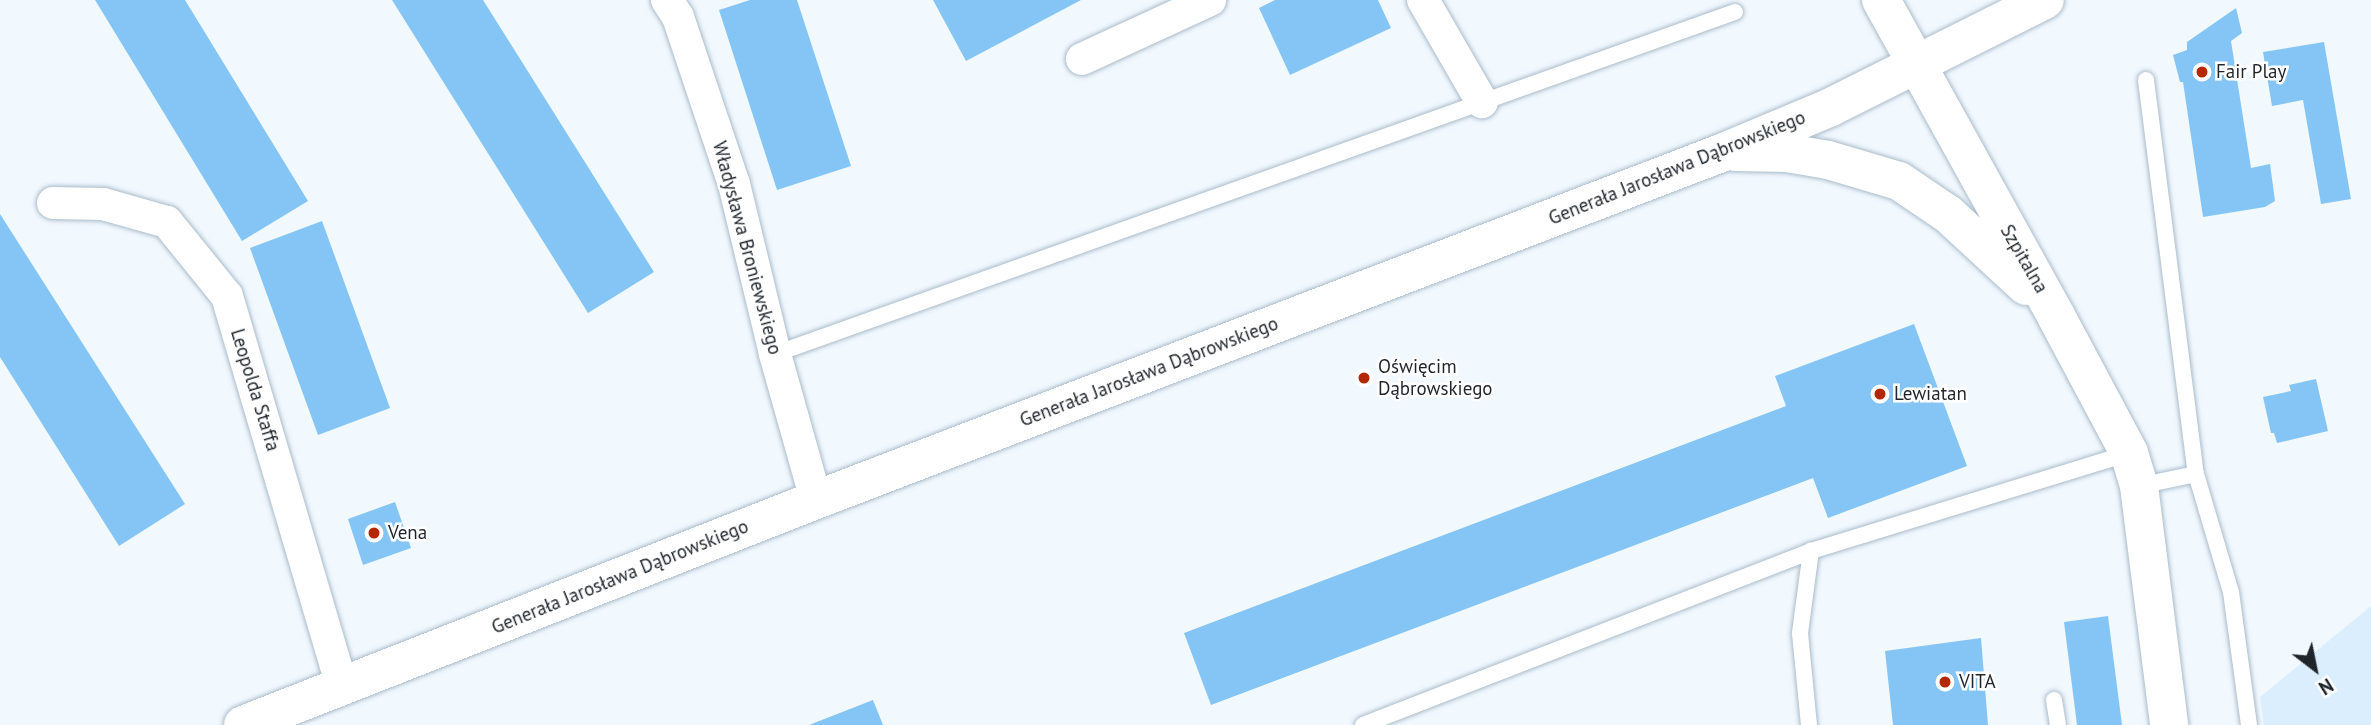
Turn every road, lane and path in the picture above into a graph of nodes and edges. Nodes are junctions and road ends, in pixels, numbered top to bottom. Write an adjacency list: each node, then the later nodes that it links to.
1 (667, 0): 14 (street, Władysława Broniewskiego)
2 (1210, 0): 7 (street)
3 (1423, 0): 10 (street)
4 (1881, 0): 8 (street, Szpitalna)
5 (2046, 0): 8 (street, Generała Jarosława Dąbrowskiego)
6 (1735, 12): 10 (lane)
7 (1082, 59)
8 (1917, 65): 11 (street, Generała Jarosława Dąbrowskiego); 13 (street, Szpitalna)
9 (2146, 80): 16 (lane)
10 (1482, 102): 14 (lane)
11 (1724, 152): 13 (street); 17 (street, Generała Jarosława Dąbrowskiego)
12 (53, 203): 19 (street, Leopolda Staffa)
13 (2056, 316): 15 (street, Szpitalna)
14 (775, 354): 17 (street, Władysława Broniewskiego)
15 (2134, 469): 16 (lane); 18 (lane); 25 (street, Szpitalna)
16 (2196, 474): 26 (lane)
17 (816, 499): 19 (street, Generała Jarosława Dąbrowskiego)
18 (1811, 551): 22 (lane); 23 (lane)
19 (342, 686): 21 (street, Generała Jarosława Dąbrowskiego)
20 (2054, 700): 24 (lane)
21 (243, 725)
22 (1363, 725)
23 (1809, 725)
24 (2057, 725)
25 (2169, 725)
26 (2249, 725)

